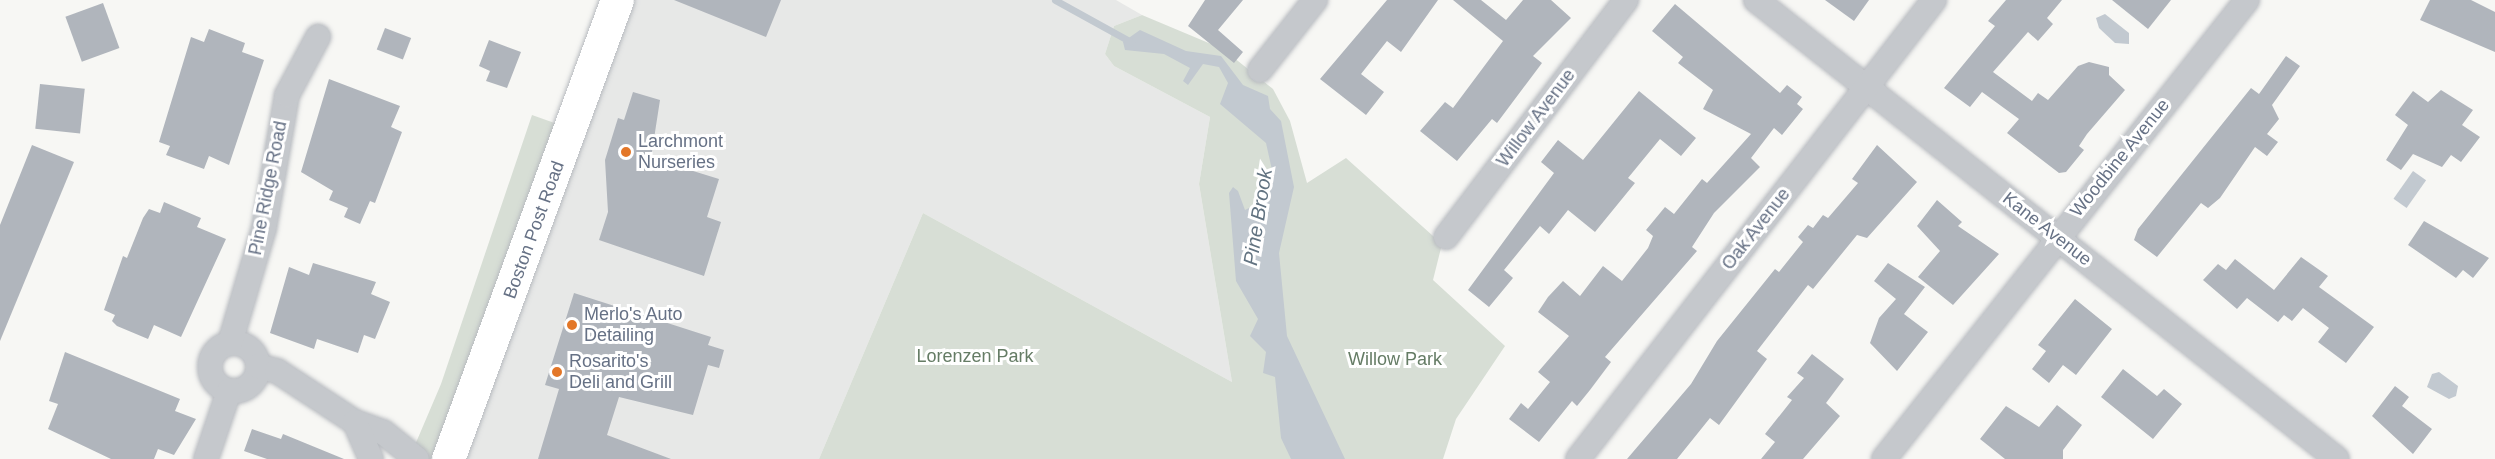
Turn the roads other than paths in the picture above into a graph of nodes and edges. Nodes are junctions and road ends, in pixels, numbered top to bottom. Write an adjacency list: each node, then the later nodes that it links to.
1 (617, 0): 19 (main road, Boston Post Road)
2 (1315, 0): 8 (street)
3 (1626, 0): 11 (street, Willow Avenue)
4 (1756, 0): 9 (street, Kane Avenue)
5 (1934, 0): 9 (street, Oak Avenue)
6 (2247, 0): 10 (street, Woodbine Avenue)
7 (318, 37): 12 (street, Pine Ridge Road)
8 (1260, 69)
9 (1865, 87): 10 (street, Kane Avenue); 20 (street, Oak Avenue)
10 (2057, 236): 21 (street, Woodbine Avenue); 22 (street, Kane Avenue)
11 (1446, 237)
12 (230, 343): 13 (street); 14 (street, Pine Ridge Road)
13 (258, 366): 14 (street); 15 (street)
14 (229, 392): 16 (street)
15 (355, 422): 17 (street); 18 (street)
16 (206, 459)
17 (371, 459)
18 (417, 459)
19 (448, 459)
20 (1578, 459)
21 (1884, 459)
22 (2337, 459)

